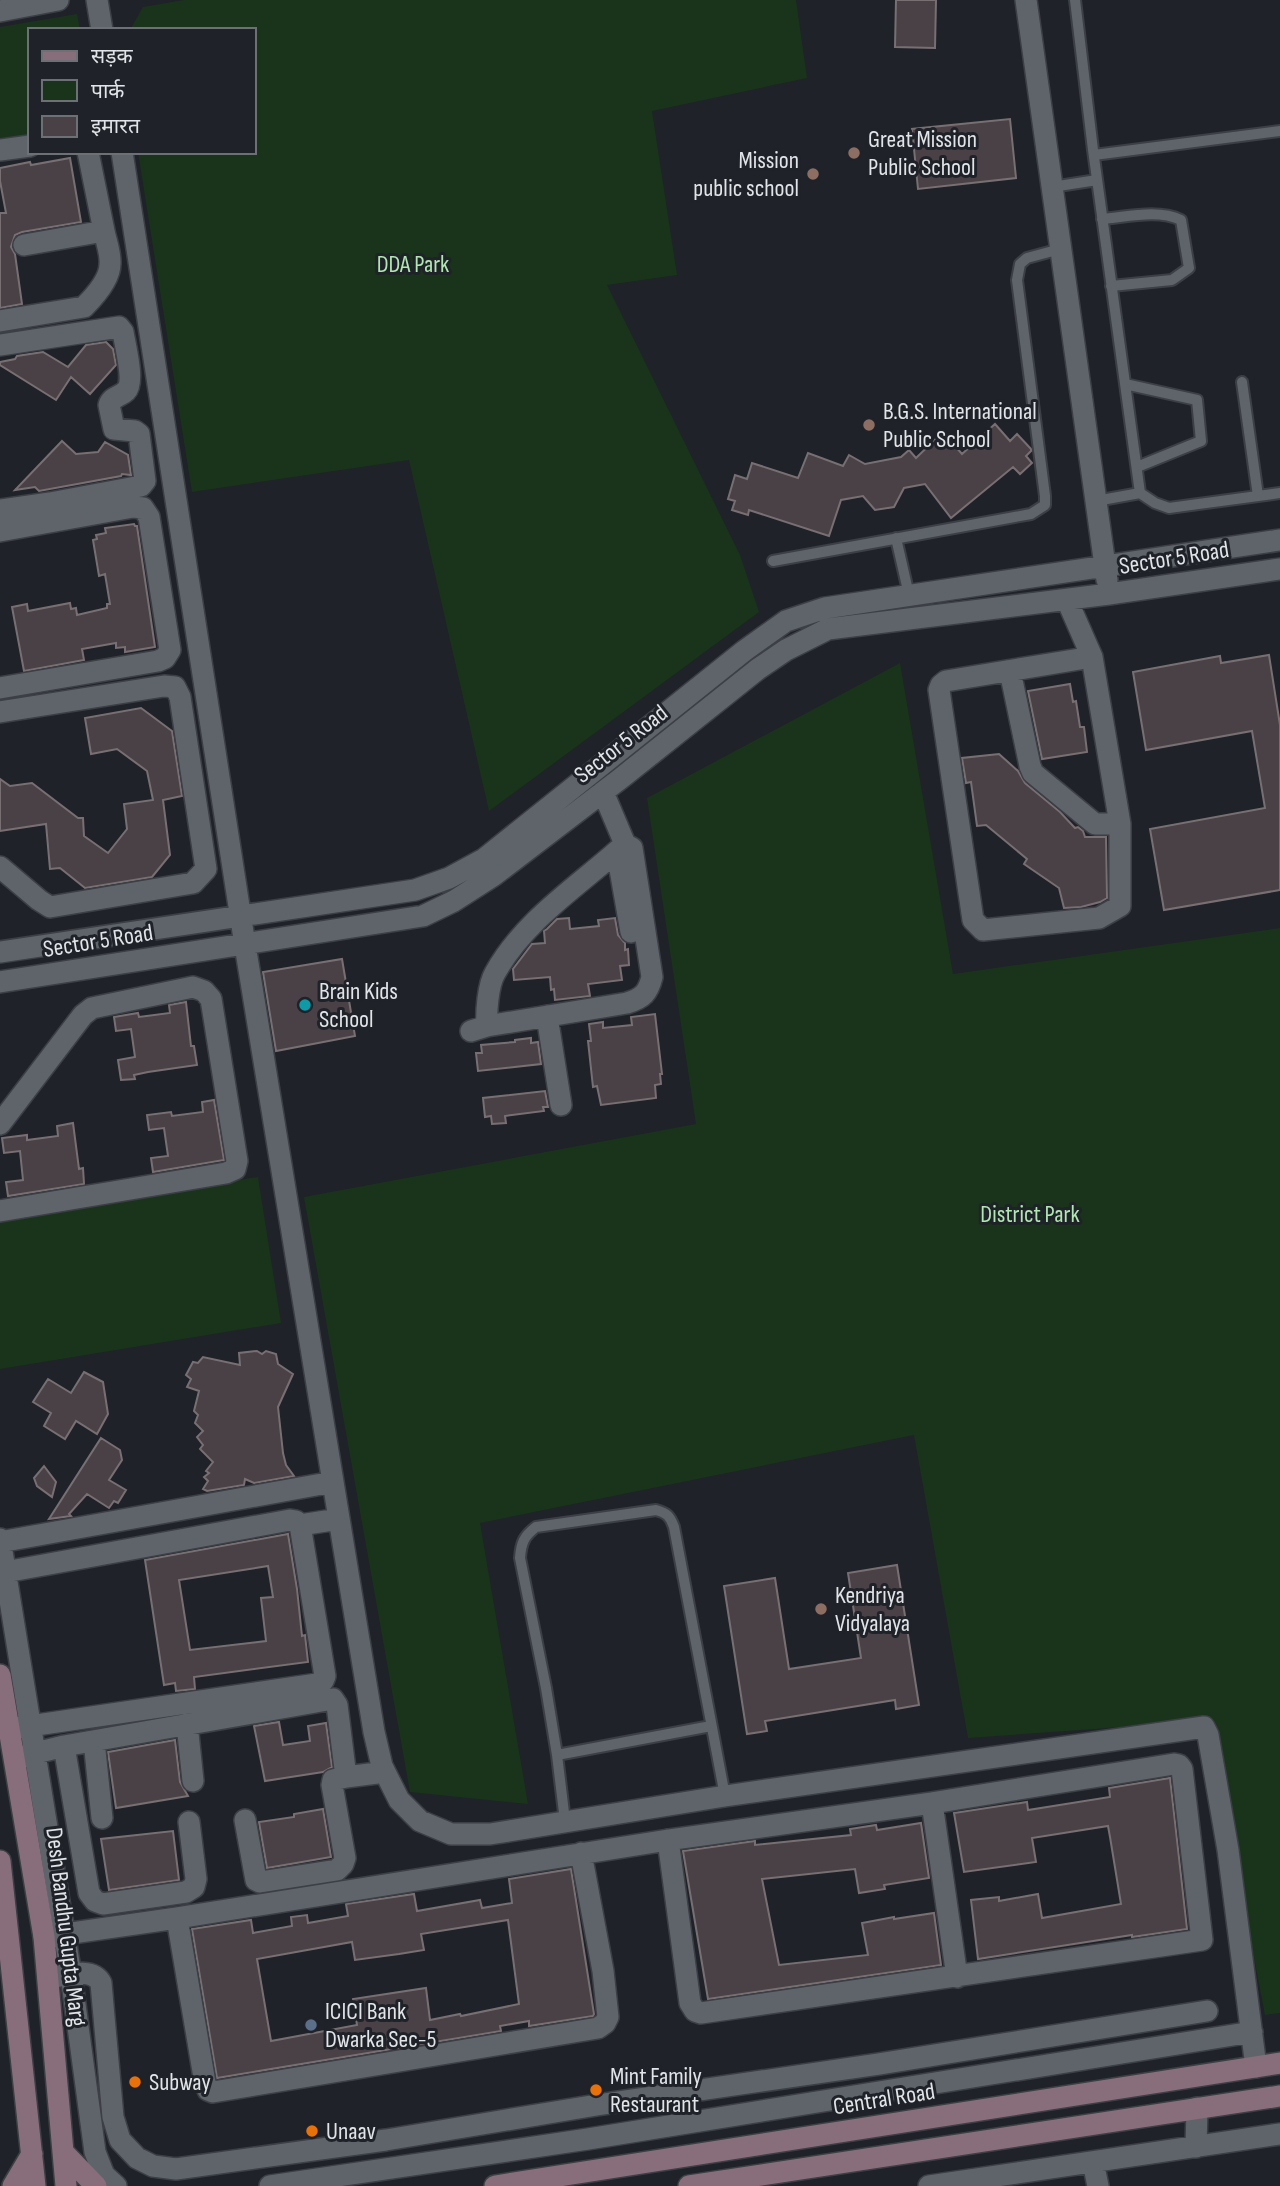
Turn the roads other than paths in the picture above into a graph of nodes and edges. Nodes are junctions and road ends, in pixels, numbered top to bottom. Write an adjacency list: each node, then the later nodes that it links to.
1 (58, 0): 5 (street)
2 (97, 0): 6 (street)
3 (1026, 0): 14 (street)
4 (1075, 0): 12 (lane)
5 (0, 11)
6 (102, 28)
7 (1280, 131): 12 (lane)
8 (28, 146): 9 (street)
9 (0, 150)
10 (88, 154): 16 (street)
11 (122, 154): 47 (street)
12 (1094, 155): 13 (lane)
13 (1097, 180): 14 (lane); 15 (lane)
14 (1052, 187): 18 (street)
15 (1102, 219): 19 (lane); 19 (lane)
16 (104, 231): 17 (street); 20 (street)
17 (24, 245)
18 (1060, 249): 28 (street); 31 (lane)
19 (1111, 286): 23 (lane)
20 (0, 321)
21 (0, 345): 29 (street)
22 (1242, 382): 27 (lane)
23 (1125, 384): 24 (lane); 24 (lane)
24 (1137, 467): 25 (lane)
25 (1140, 493): 27 (lane); 28 (lane)
26 (1280, 493): 27 (lane)
27 (1258, 496)
28 (1096, 501): 34 (street)
29 (0, 510)
30 (0, 531): 41 (street)
31 (897, 538): 33 (lane); 37 (lane)
32 (1280, 540): 34 (street, Sector 5 Road)
33 (773, 561)
34 (1105, 566): 36 (street); 37 (street, Sector 5 Road)
35 (1280, 569): 36 (street, Sector 5 Road)
36 (1109, 594): 38 (street, Sector 5 Road)
37 (909, 595): 47 (street, Sector 5 Road)
38 (1067, 600): 39 (street); 43 (street, Sector 5 Road)
39 (1092, 657): 40 (street); 44 (street)
40 (1010, 671): 44 (street); 44 (street)
41 (0, 688)
42 (0, 712): 46 (street)
43 (603, 792): 45 (street); 49 (street, Sector 5 Road)
44 (1120, 824)
45 (621, 848): 48 (street); 52 (street); 52 (street)
46 (0, 867)
47 (242, 914): 49 (street); 50 (street, Sector 5 Road)
48 (631, 936)
49 (245, 944): 51 (street, Sector 5 Road); 56 (street)
50 (0, 952)
51 (0, 982)
52 (547, 1016): 53 (street)
53 (561, 1105)
54 (0, 1124): 55 (street)
55 (0, 1211)
56 (333, 1482): 57 (street); 59 (street)
57 (340, 1519): 58 (street); 69 (street)
58 (300, 1525): 60 (street); 64 (street)
59 (0, 1541): 60 (street)
60 (3, 1572): 64 (street)
61 (0, 1675): 64 (main road, Desh Bandhu Gupta Marg)
62 (187, 1724): 65 (street); 70 (street); 71 (street)
63 (711, 1726): 67 (lane); 67 (lane); 72 (lane)
64 (20, 1727): 68 (main road, Desh Bandhu Gupta Marg)
65 (94, 1741): 66 (street); 74 (street)
66 (64, 1746): 68 (street); 77 (street)
67 (557, 1755): 76 (lane)
68 (24, 1756): 82 (main road, Desh Bandhu Gupta Marg)
69 (385, 1772): 70 (street); 76 (street)
70 (346, 1777): 75 (street)
71 (193, 1781)
72 (725, 1796): 76 (street); 88 (street)
73 (932, 1803): 78 (street); 85 (street); 85 (street)
74 (102, 1818)
75 (245, 1820)
76 (565, 1821)
77 (189, 1822)
78 (668, 1840): 79 (street); 85 (street)
79 (581, 1853): 81 (street); 81 (street)
80 (0, 1861): 83 (main road)
81 (177, 1919): 82 (street)
82 (54, 1935): 84 (street); 86 (main road, Desh Bandhu Gupta Marg)
83 (5, 1948): 100 (main road)
84 (71, 1975): 86 (street); 93 (street); 107 (street)
85 (957, 1977)
86 (48, 1978): 99 (main road, Desh Bandhu Gupta Marg)
87 (1207, 2011): 89 (street)
88 (1252, 2032): 91 (street); 92 (street)
89 (1027, 2039): 91 (street); 93 (street)
90 (1280, 2063): 92 (main road, Central Road)
91 (1031, 2067): 96 (street)
92 (1256, 2067): 109 (main road, Central Road)
93 (666, 2095): 96 (street)
94 (1280, 2095): 95 (main road)
95 (1196, 2108): 98 (street); 102 (main road)
96 (671, 2126): 108 (street)
97 (1280, 2134): 98 (street)
98 (1196, 2147): 101 (street)
99 (64, 2152): 105 (main road, Desh Bandhu Gupta Marg); 106 (main road)
100 (32, 2154): 103 (main road); 104 (main road)
101 (1093, 2162): 111 (street); 112 (street)
102 (761, 2181): 110 (main road)
103 (13, 2186)
104 (35, 2186)
105 (66, 2186)
106 (96, 2186)
107 (116, 2186)
108 (270, 2186)
109 (495, 2186)
110 (689, 2186)
111 (929, 2186)
112 (1098, 2186)

